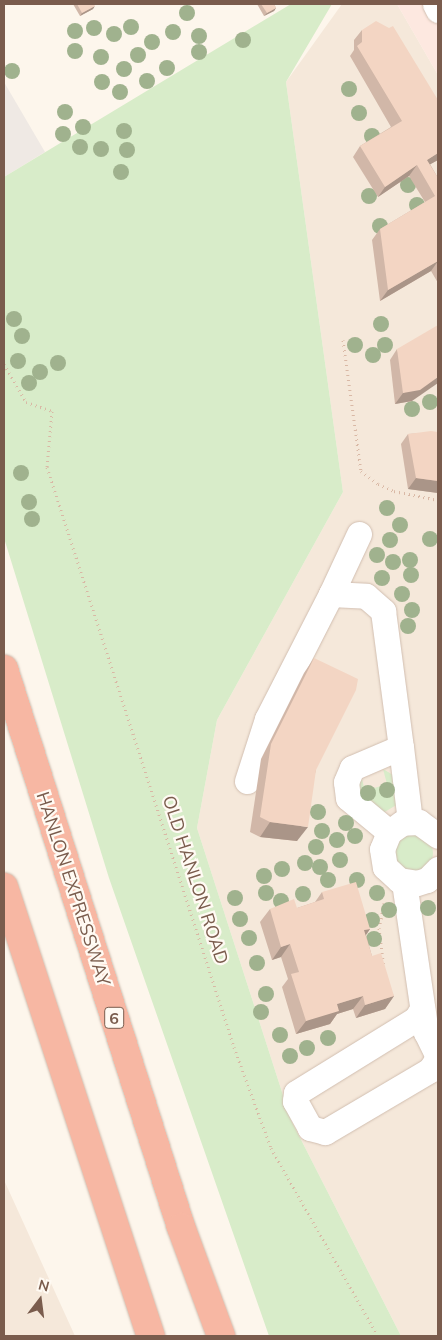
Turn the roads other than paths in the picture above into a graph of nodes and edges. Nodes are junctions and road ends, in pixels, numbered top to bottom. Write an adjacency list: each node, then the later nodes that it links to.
1 (435, 4): 2 (street)
2 (438, 10)
3 (359, 534): 4 (street)
4 (331, 594): 6 (street); 7 (street)
5 (4, 669): 15 (highway, HANLON EXPRESSWAY / 6)
6 (401, 747): 8 (street); 8 (street)
7 (247, 781)
8 (400, 826): 9 (street); 11 (street)
9 (438, 836)
10 (438, 869): 11 (street)
11 (404, 882): 13 (street)
12 (4, 887): 14 (highway)
13 (422, 1009): 13 (street)
14 (151, 1336)
15 (221, 1336)

